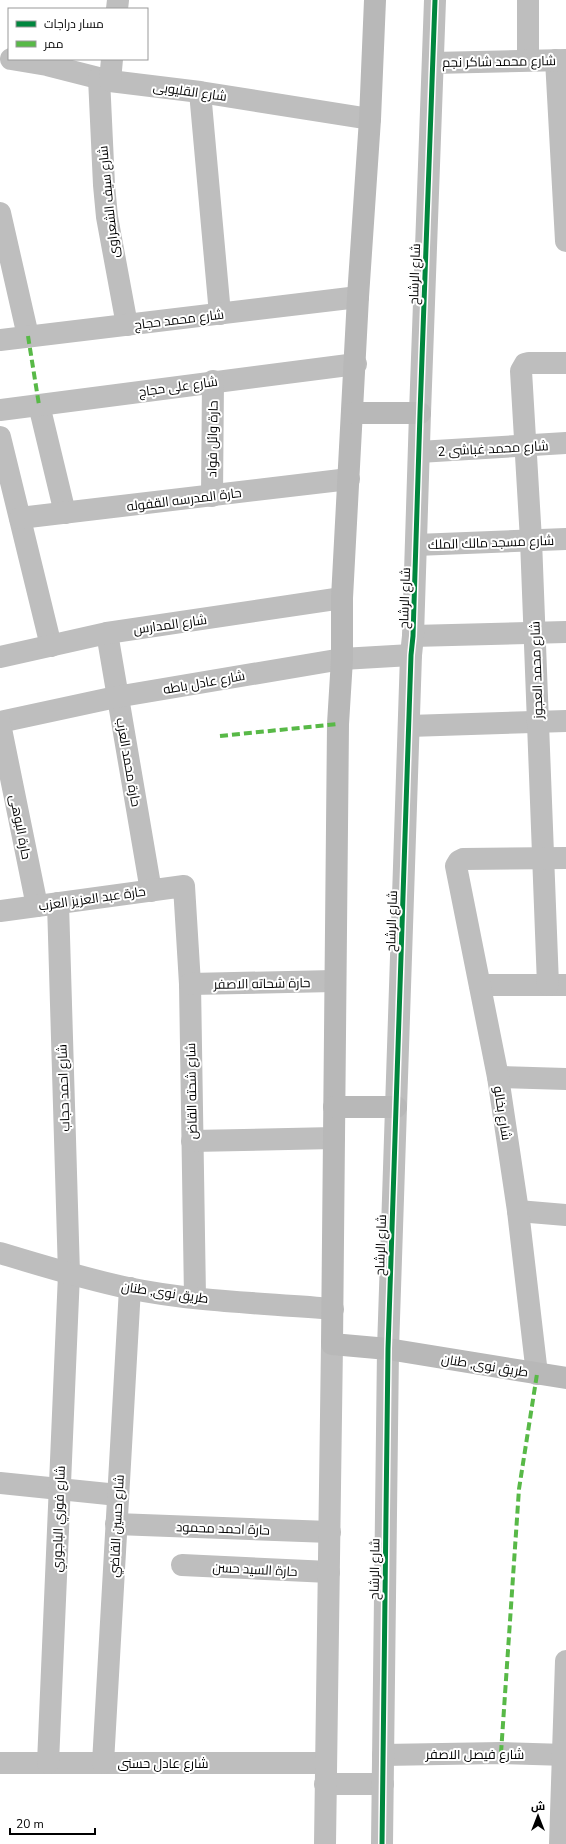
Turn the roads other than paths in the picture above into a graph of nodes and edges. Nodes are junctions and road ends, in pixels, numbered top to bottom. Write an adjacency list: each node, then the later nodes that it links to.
1 (375, 0): 11 (main road)
2 (435, 0): 8 (street, شارع الرشاح)
3 (528, 0): 6 (street)
4 (16, 60): 9 (street, شارع القليوبى)
5 (112, 60): 9 (street, شارع سيف الشعراوى)
6 (528, 60): 7 (street, شارع محمد شاكر نجم); 8 (street, شارع محمد شاكر نجم)
7 (561, 60): 13 (street)
8 (433, 63): 25 (street, شارع الرشاح)
9 (105, 79): 10 (street, شارع القليوبى); 16 (street, شارع سيف الشعراوى)
10 (200, 92): 11 (street, شارع القليوبى); 15 (street)
11 (370, 118): 14 (main road)
12 (0, 213): 17 (street)
13 (566, 241)
14 (358, 297): 15 (street, شارع محمد حجاج); 20 (main road)
15 (220, 314): 16 (street, شارع محمد حجاج)
16 (127, 325): 17 (street, شارع محمد حجاج)
17 (28, 336): 18 (street, شارع محمد حجاج)
18 (0, 340)
19 (566, 363): 28 (street, شارع محمد العجوز)
20 (356, 364): 21 (street, شارع على حجاج); 24 (main road)
21 (213, 381): 22 (street, شارع على حجاج); 31 (street, حارة وائل فواد)
22 (39, 405): 23 (street, شارع على حجاج); 32 (street)
23 (0, 410)
24 (353, 413): 25 (main road); 30 (main road)
25 (420, 413): 29 (street, شارع الرشاح)
26 (0, 437): 33 (street)
27 (566, 443): 28 (street, شارع محمد غباشى 2)
28 (526, 446): 29 (street, شارع محمد غباشى 2); 35 (street, شارع محمد العجوز)
29 (419, 452): 36 (street, شارع الرشاح)
30 (349, 480): 31 (street, حارة المدرسه القفوله); 37 (main road)
31 (212, 496): 32 (street, حارة المدرسه القفوله)
32 (65, 513): 33 (street, حارة المدرسه القفوله)
33 (20, 518): 41 (street)
34 (566, 539): 35 (street, شارع مسجد مالك الملك)
35 (531, 540): 36 (street, شارع مسجد مالك الملك); 40 (street, شارع محمد العجوز)
36 (416, 545): 42 (street, شارع الرشاح)
37 (342, 598): 39 (street, شارع المدارس); 44 (main road)
38 (566, 632): 40 (street, شارع عادل باطه)
39 (107, 633): 41 (street, شارع المدارس); 45 (street, حارة محمد العزب)
40 (534, 633): 42 (street, شارع عادل باطه); 47 (street, شارع محمد العجوز)
41 (51, 646): 43 (street, شارع المدارس)
42 (412, 646): 44 (street, شارع عادل باطه); 49 (street, شارع الرشاح)
43 (0, 657)
44 (342, 659): 45 (street, شارع عادل باطه); 57 (main road)
45 (116, 697): 48 (street, شارع عادل باطه); 53 (street, حارة محمد العزب)
46 (566, 721): 47 (street)
47 (538, 722): 49 (street); 50 (street, شارع محمد العجوز)
48 (0, 723): 55 (street, حارة البوهى)
49 (409, 726): 64 (street, شارع الرشاح)
50 (543, 858): 51 (street); 59 (street, شارع بخالو); 60 (street, شارع محمد العجوز)
51 (566, 858)
52 (184, 886): 53 (street, حارة عبد العزيز العزب); 58 (street, شارع شحته القاض)
53 (151, 891): 54 (street, حارة عبد العزيز العزب)
54 (58, 903): 55 (street, حارة عبد العزيز العزب); 70 (street, شارع احمد حجاب)
55 (36, 906): 56 (street, حارة عبد العزيز العزب)
56 (0, 911)
57 (334, 981): 58 (street, حارة شحاته الاصفر); 63 (main road)
58 (190, 984): 66 (street, شارع شحته القاض)
59 (480, 985): 60 (street); 61 (street, شارع بخالو)
60 (557, 985)
61 (498, 1077): 62 (street); 67 (street, شارع بخالو)
62 (566, 1080)
63 (334, 1106): 64 (main road); 65 (main road)
64 (396, 1108): 75 (street, شارع الرشاح)
65 (334, 1138): 66 (street); 73 (main road)
66 (192, 1141): 72 (street, شارع شحته القاض)
67 (518, 1211): 68 (street); 76 (street, شارع بخالو)
68 (566, 1216)
69 (0, 1252): 70 (street, طريق نوى, طنان)
70 (69, 1274): 71 (street, طريق نوى, طنان); 79 (street, شارع فوزي الباجوري)
71 (130, 1288): 72 (street, طريق نوى, طنان); 80 (street, شارع حسين القاضي)
72 (195, 1297): 73 (street, طريق نوى, طنان)
73 (333, 1309): 74 (main road)
74 (332, 1344): 75 (main road, طريق نوى, طنان); 82 (street)
75 (388, 1349): 76 (main road, طريق نوى, طنان); 86 (street, شارع الرشاح)
76 (537, 1374): 77 (main road, طريق نوى, طنان)
77 (566, 1378)
78 (0, 1483): 79 (street)
79 (59, 1490): 80 (street); 89 (street, شارع فوزي الباجوري)
80 (118, 1495): 81 (street, شارع حسين القاضي)
81 (116, 1524): 82 (street, حارة احمد محمود); 90 (street, شارع حسين القاضي)
82 (330, 1532): 84 (street)
83 (182, 1565): 84 (street, حارة السيد حسن)
84 (329, 1572): 91 (street)
85 (566, 1661): 87 (street)
86 (383, 1755): 87 (street, شارع فيصل الاصفر); 92 (street, شارع الرشاح)
87 (564, 1755): 95 (street)
88 (0, 1763): 89 (street, شارع عادل حسنى)
89 (48, 1763): 90 (street, شارع عادل حسنى)
90 (103, 1763): 91 (street, شارع عادل حسنى)
91 (326, 1774): 92 (street, شارع عادل حسنى); 93 (street)
92 (383, 1784): 94 (street, شارع الرشاح)
93 (326, 1844)
94 (382, 1844)
95 (560, 1844)

